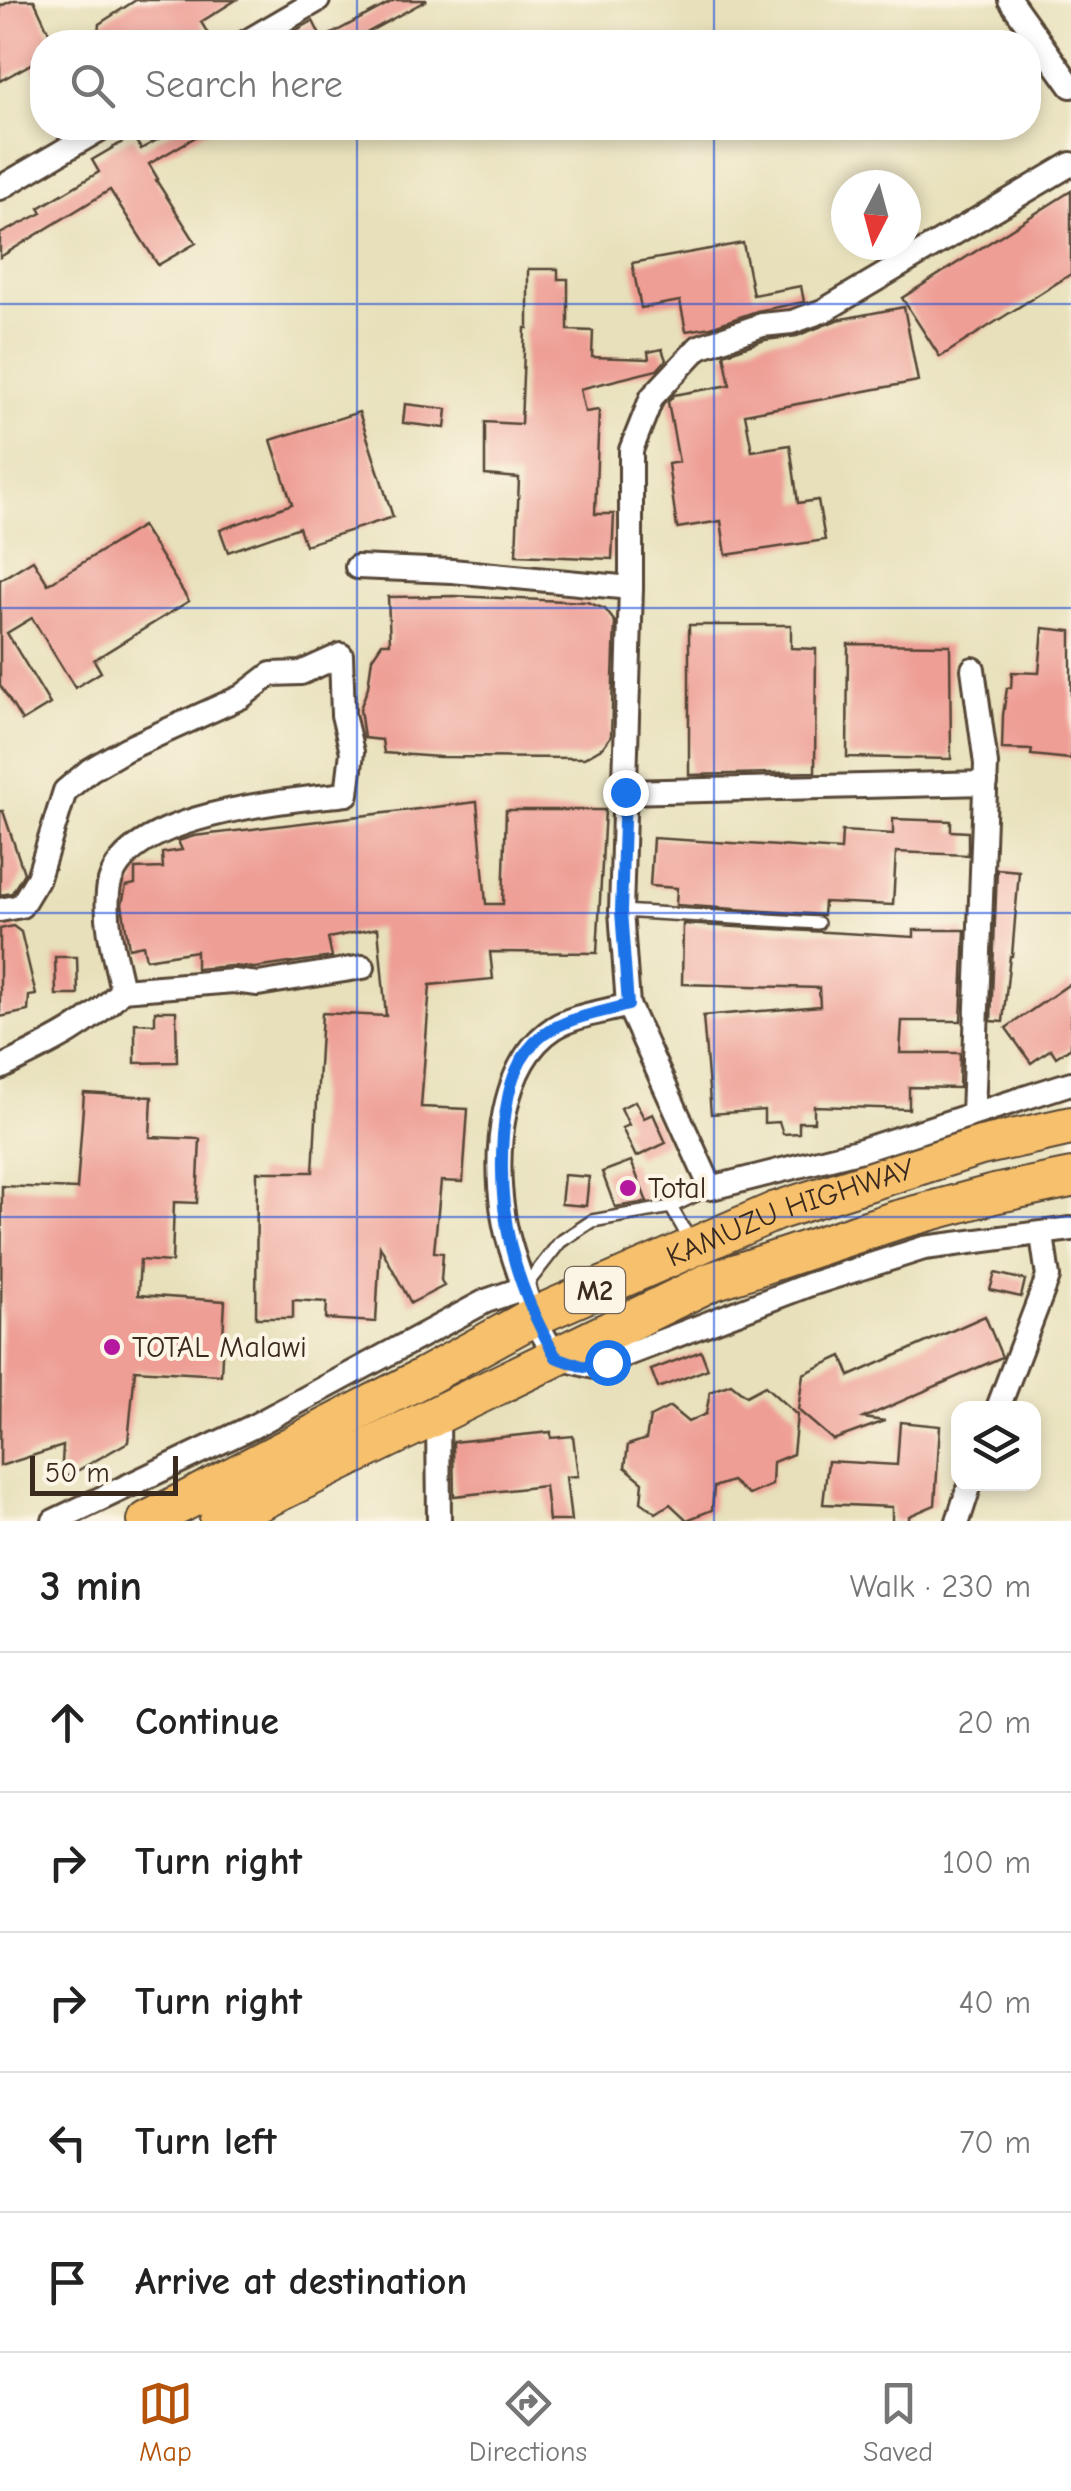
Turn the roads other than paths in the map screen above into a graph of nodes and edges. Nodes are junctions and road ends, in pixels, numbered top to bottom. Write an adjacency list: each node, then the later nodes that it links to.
1 (318, 0): 3 (street)
2 (1010, 0): 4 (street)
3 (267, 30)
4 (1033, 30)
5 (1041, 40): 6 (street)
6 (1068, 75)
7 (82, 140): 9 (street)
8 (1071, 164): 11 (street)
9 (0, 188)
10 (357, 567): 11 (street)
11 (631, 588): 14 (street)
12 (973, 669): 13 (street)
13 (986, 783): 14 (street); 23 (street)
14 (625, 792): 16 (street)
15 (0, 910): 19 (street)
16 (621, 911): 17 (lane); 20 (street)
17 (818, 923)
18 (363, 967): 19 (street)
19 (122, 990): 21 (street)
20 (628, 1005): 26 (street); 31 (street)
21 (0, 1068)
22 (1071, 1083): 23 (street)
23 (973, 1114): 26 (street)
24 (1071, 1126): 30 (highway, KAMUZU HIGHWAY / M2)
25 (1071, 1178): 32 (highway, KAMUZU HIGHWAY / M2)
26 (710, 1188): 27 (lane)
27 (671, 1207): 30 (lane); 31 (lane)
28 (1071, 1229): 29 (street)
29 (1042, 1235): 32 (street); 33 (street)
30 (693, 1247): 31 (highway, KAMUZU HIGHWAY / M2)
31 (528, 1302): 32 (street); 36 (street); 37 (highway, KAMUZU HIGHWAY / M2)
32 (556, 1357): 34 (highway, KAMUZU HIGHWAY / M2)
33 (1001, 1401)
34 (438, 1416): 38 (highway, KAMUZU HIGHWAY / M2); 39 (street)
35 (968, 1491): 40 (street)
36 (54, 1521)
37 (146, 1521)
38 (219, 1521)
39 (439, 1521)
40 (958, 1521)

